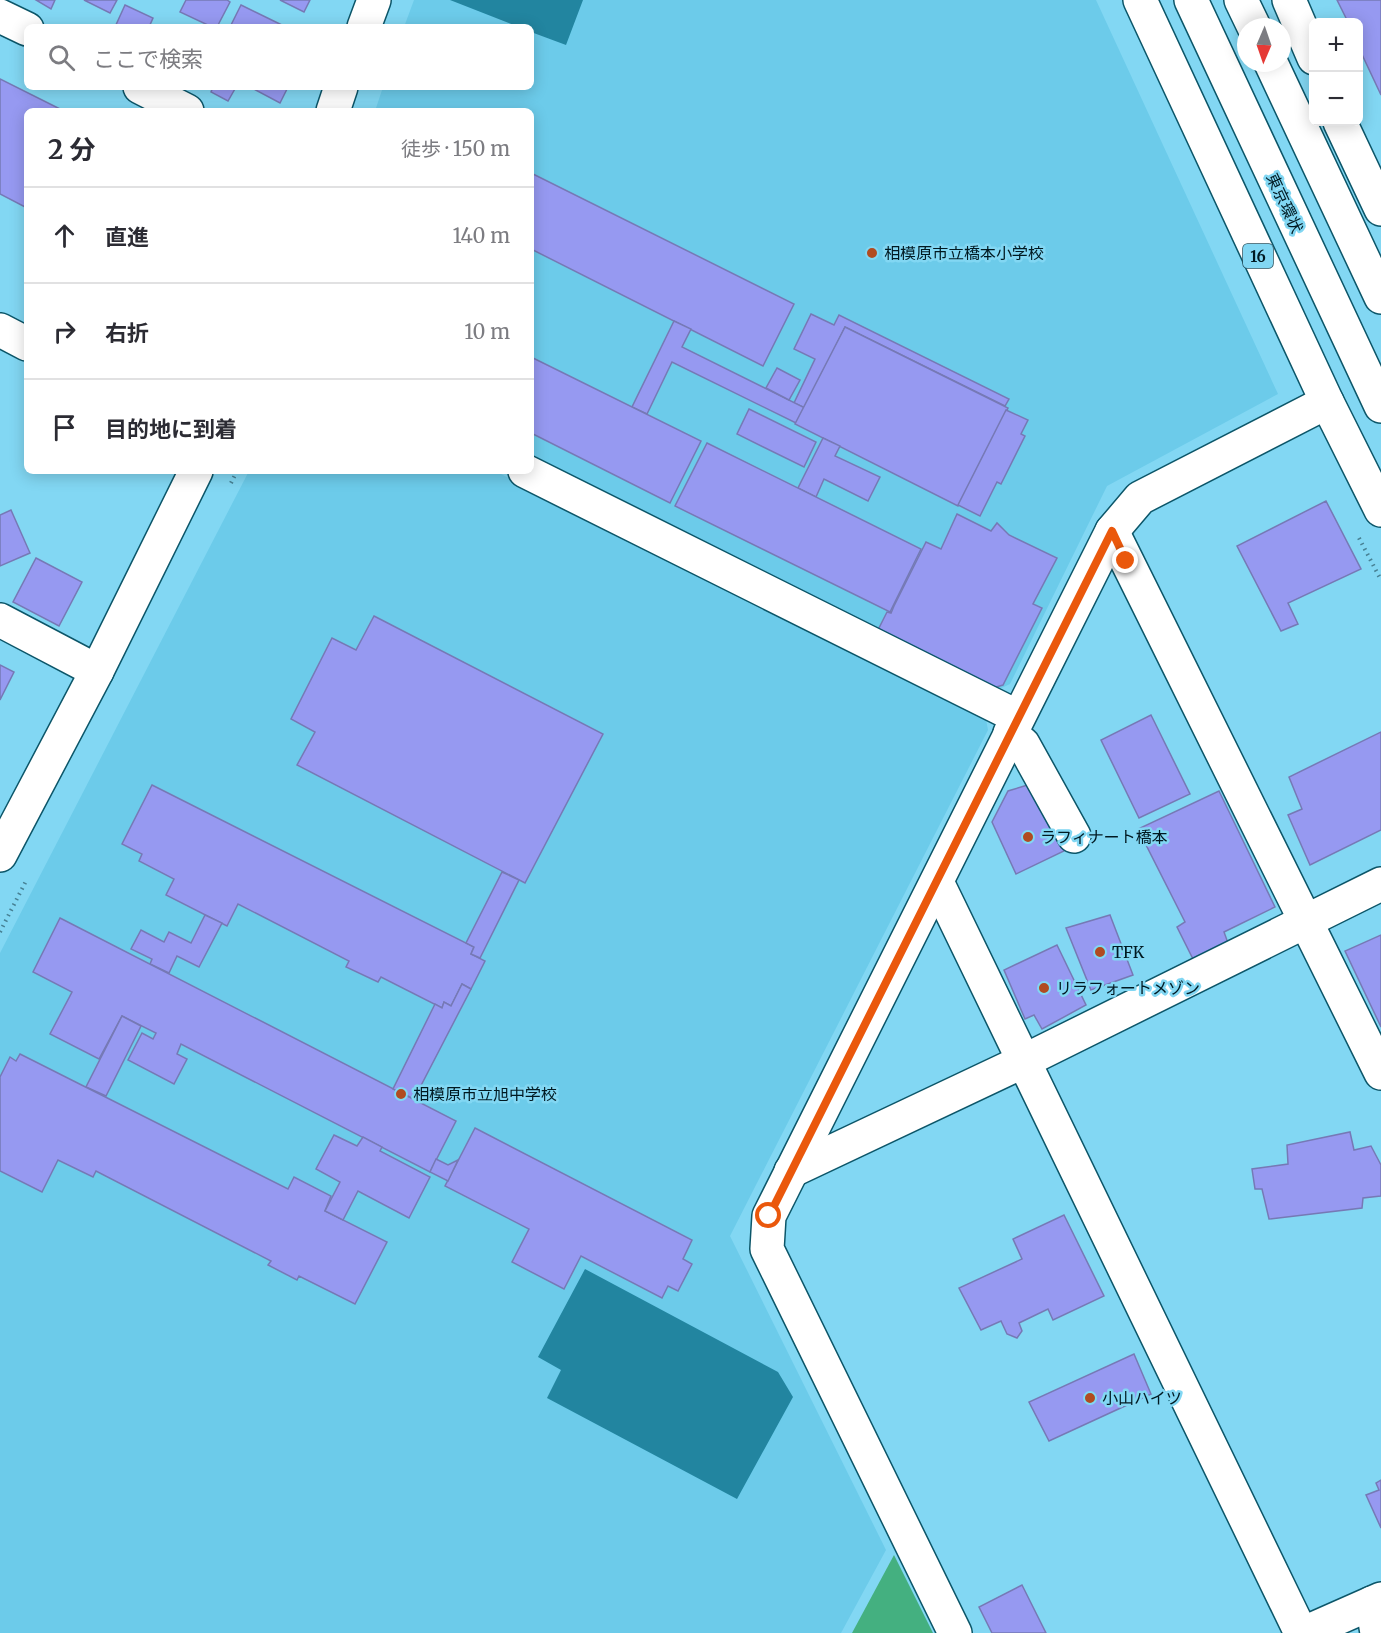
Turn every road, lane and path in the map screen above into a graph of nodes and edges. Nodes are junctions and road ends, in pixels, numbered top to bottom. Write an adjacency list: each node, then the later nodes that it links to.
1 (374, 0): 8 (main road)
2 (1140, 0): 21 (main road, 16)
3 (1191, 0): 22 (main road, 東京環状)
4 (1241, 0): 7 (main road)
5 (1289, 0): 10 (main road)
6 (0, 15): 9 (main road)
7 (1250, 18)
8 (365, 24)
9 (24, 27)
10 (1309, 46)
11 (1275, 72): 18 (main road)
12 (146, 90): 14 (main road)
13 (341, 90): 15 (main road)
14 (181, 108)
15 (334, 108)
16 (1342, 126): 17 (main road)
17 (1381, 209)
18 (1381, 297)
19 (0, 330): 20 (main road)
20 (24, 342)
21 (1327, 402): 25 (main road, 16); 27 (main road)
22 (1381, 406)
23 (195, 474): 30 (main road)
24 (531, 474): 31 (main road)
25 (1381, 510)
26 (1355, 530): 28 (path)
27 (1112, 531): 31 (main road); 36 (main road)
28 (1381, 580)
29 (0, 620): 30 (main road)
30 (97, 671): 33 (main road)
31 (1015, 725): 32 (main road); 34 (main road)
32 (1074, 836)
33 (0, 855)
34 (937, 882): 37 (main road); 39 (main road)
35 (1381, 884): 36 (main road)
36 (1306, 921): 37 (main road); 38 (main road)
37 (1024, 1061): 39 (main road); 42 (main road)
38 (1381, 1073)
39 (791, 1171): 41 (main road)
40 (1376, 1612): 42 (main road)
41 (955, 1633)
42 (1303, 1633)

